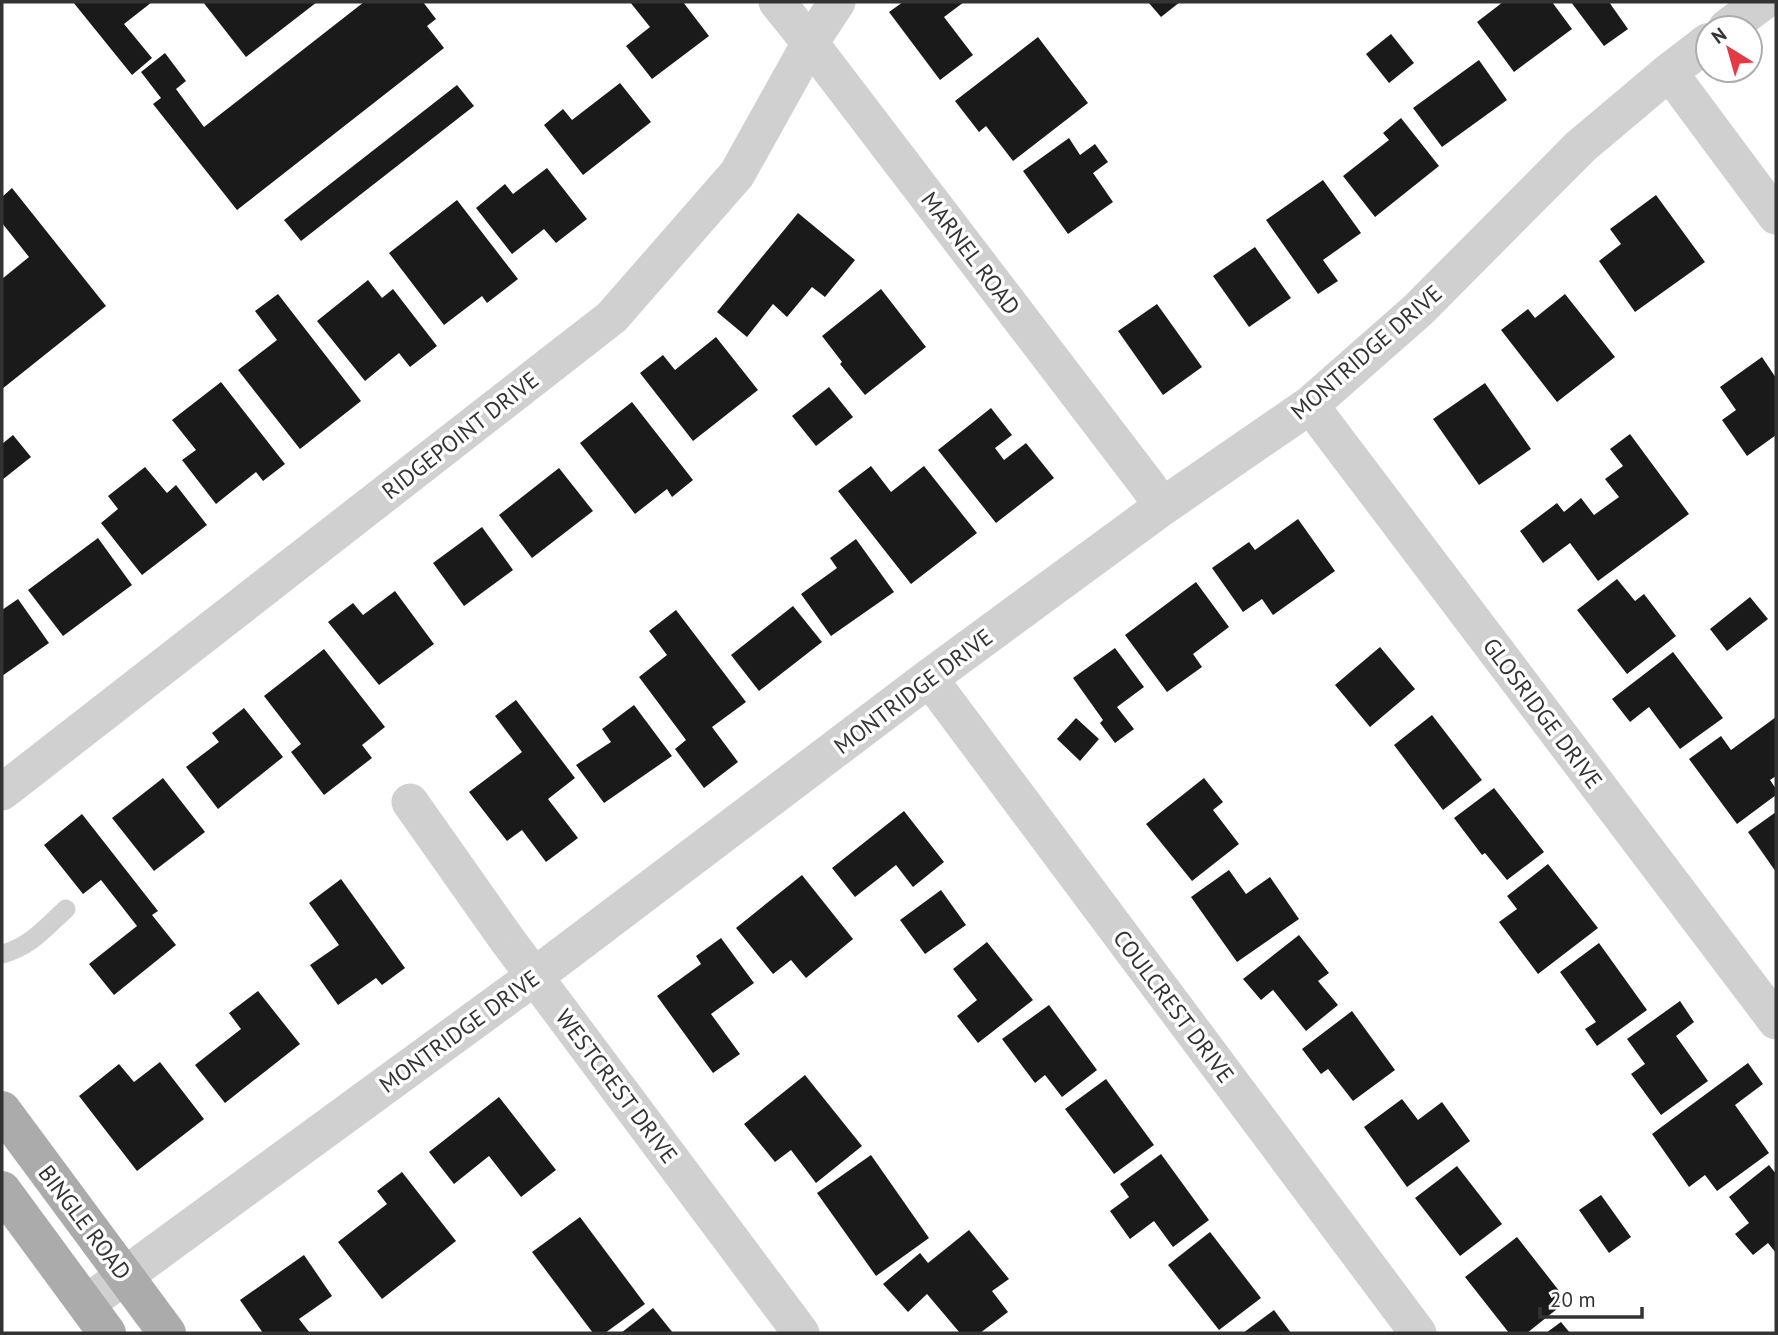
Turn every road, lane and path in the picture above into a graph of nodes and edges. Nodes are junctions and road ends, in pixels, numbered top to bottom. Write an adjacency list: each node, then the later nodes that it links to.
1 (777, 2): 5 (street, MARNEL ROAD)
2 (838, 2): 5 (street, RIDGEPOINT DRIVE)
3 (1762, 2): 4 (street)
4 (1746, 14)
5 (810, 43): 10 (street, MARNEL ROAD); 12 (street, RIDGEPOINT DRIVE)
6 (1694, 53): 7 (street, MONTRIDGE DRIVE)
7 (1669, 72): 8 (street); 9 (street, MONTRIDGE DRIVE)
8 (1776, 216)
9 (1310, 405): 10 (street, MONTRIDGE DRIVE); 17 (street, GLOSRIDGE DRIVE)
10 (1162, 507): 11 (street, MONTRIDGE DRIVE)
11 (929, 678): 16 (street, MONTRIDGE DRIVE); 24 (street, COULCREST DRIVE)
12 (2, 792)
13 (410, 802): 16 (street, WESTCREST DRIVE)
14 (66, 909): 15 (lane)
15 (2, 954)
16 (535, 976): 20 (street, MONTRIDGE DRIVE); 23 (street, WESTCREST DRIVE)
17 (1776, 1021)
18 (2, 1110): 20 (main road, BINGLE ROAD)
19 (2, 1190): 21 (main road, BINGLE ROAD)
20 (125, 1276): 21 (street, MONTRIDGE DRIVE); 22 (main road, BINGLE ROAD)
21 (97, 1319)
22 (167, 1333)
23 (801, 1333)
24 (1418, 1333)

